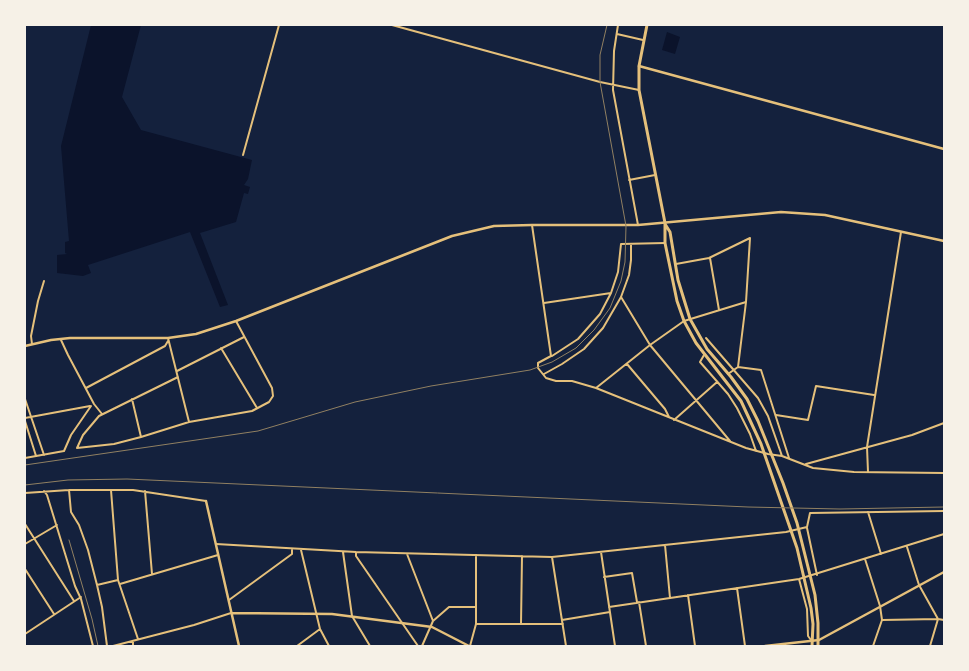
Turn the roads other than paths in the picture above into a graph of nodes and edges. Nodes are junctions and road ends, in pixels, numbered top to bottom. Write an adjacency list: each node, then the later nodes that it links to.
1 (279, 25): 11 (street)
2 (392, 25): 8 (street)
3 (618, 25): 5 (street)
4 (647, 25): 6 (highway)
5 (617, 34): 6 (street); 8 (street)
6 (643, 40): 7 (highway)
7 (639, 66): 9 (highway); 10 (street)
8 (613, 85): 9 (street); 13 (street)
9 (639, 90): 12 (highway)
10 (944, 149)
11 (243, 155)
12 (655, 175): 13 (street); 14 (highway)
13 (629, 180): 16 (street)
14 (665, 223): 16 (street); 17 (street); 19 (highway); 22 (highway)
15 (532, 225): 16 (street); 27 (street); 31 (street)
16 (638, 226)
17 (901, 232): 18 (street); 51 (street)
18 (944, 241)
19 (665, 243): 20 (street); 30 (highway)
20 (631, 245): 24 (street); 25 (street)
21 (710, 258): 22 (street); 26 (street); 28 (street)
22 (676, 264): 29 (highway)
23 (44, 281): 36 (street)
24 (611, 293): 27 (street); 41 (street)
25 (621, 297): 37 (street); 45 (street)
26 (746, 302): 28 (street); 43 (street)
27 (543, 304): 41 (street)
28 (719, 310): 29 (street)
29 (690, 319): 30 (street); 46 (highway)
30 (684, 321): 37 (street); 40 (highway)
31 (236, 322): 32 (street); 35 (street)
32 (244, 337): 39 (street); 56 (street)
33 (706, 338): 71 (street)
34 (61, 339): 35 (street); 36 (street); 49 (street)
35 (168, 340): 44 (street); 49 (street)
36 (32, 344): 38 (street)
37 (650, 345): 42 (street); 54 (street)
38 (25, 346)
39 (221, 348): 44 (street); 56 (street)
40 (704, 355): 48 (street); 146 (highway)
41 (551, 356): 45 (street)
42 (627, 364): 50 (street); 60 (street)
43 (736, 368): 46 (street); 58 (street)
44 (177, 371): 47 (street)
45 (543, 374): 50 (street)
46 (728, 374): 144 (highway)
47 (178, 377): 53 (street); 63 (street)
48 (717, 382): 54 (street); 68 (street)
49 (86, 388): 55 (street)
50 (596, 388): 60 (street)
51 (874, 395): 58 (street); 67 (street)
52 (25, 399): 59 (street)
53 (132, 399): 57 (street); 65 (street)
54 (696, 400): 62 (street); 66 (street)
55 (93, 405): 57 (street); 59 (street); 69 (street)
56 (257, 408): 63 (street)
57 (102, 414): 65 (street)
58 (776, 415): 73 (street)
59 (31, 417): 61 (street); 69 (street)
60 (669, 418): 62 (street)
61 (25, 420): 70 (street)
62 (674, 420): 66 (street)
63 (189, 422): 65 (street)
64 (944, 423): 67 (street)
65 (141, 437)
66 (732, 442): 68 (street)
67 (867, 447): 74 (street); 75 (street)
68 (756, 451): 71 (street)
69 (44, 455): 70 (street)
70 (36, 456): 72 (street)
71 (782, 456): 73 (street)
72 (25, 458)
73 (789, 458): 74 (street)
74 (804, 464): 75 (street)
75 (868, 472): 76 (street)
76 (944, 473)
77 (110, 489): 78 (street); 80 (street); 112 (street)
78 (69, 490): 79 (street); 114 (street)
79 (44, 491): 81 (street); 86 (street)
80 (145, 491): 82 (street); 108 (street)
81 (25, 493)
82 (206, 501): 91 (street)
83 (944, 511): 84 (street)
84 (868, 512): 87 (street); 100 (street)
85 (25, 524): 89 (street)
86 (56, 525): 89 (street); 118 (street)
87 (807, 527): 92 (street); 109 (street)
88 (944, 534): 93 (street)
89 (34, 538): 90 (street); 121 (street)
90 (25, 544)
91 (215, 544): 94 (street); 101 (street)
92 (665, 546): 98 (street); 119 (street)
93 (906, 546): 100 (street); 115 (street)
94 (292, 549): 95 (street); 120 (street)
95 (301, 549): 96 (street); 129 (street)
96 (343, 551): 97 (street); 130 (street)
97 (356, 552): 99 (street); 136 (street)
98 (601, 552): 104 (street); 110 (street)
99 (407, 554): 102 (street); 135 (street)
100 (881, 554): 105 (street)
101 (218, 555): 108 (street); 120 (street)
102 (476, 555): 103 (street); 124 (street)
103 (522, 556): 104 (street); 138 (street)
104 (552, 557): 132 (street)
105 (865, 560): 109 (street); 123 (street)
106 (25, 569): 128 (street)
107 (944, 572): 115 (street)
108 (152, 574): 113 (street)
109 (817, 575): 111 (street)
110 (604, 577): 122 (street); 125 (street)
111 (799, 579): 116 (street); 146 (street)
112 (118, 580): 113 (street); 114 (street)
113 (120, 584): 143 (street)
114 (97, 585): 148 (street)
115 (919, 585): 123 (street); 131 (street)
116 (737, 588): 117 (street); 162 (street)
117 (688, 595): 119 (street); 161 (street)
118 (81, 598): 121 (street); 147 (street)
119 (670, 598): 122 (street)
120 (228, 600): 127 (street)
121 (74, 601): 128 (street)
122 (638, 602): 125 (street); 160 (street)
123 (880, 606): 133 (street); 144 (street)
124 (476, 607): 135 (street); 137 (street)
125 (609, 607): 126 (street)
126 (610, 612): 132 (street); 159 (street)
127 (232, 613): 129 (street); 143 (street); 151 (street)
128 (54, 614): 142 (street)
129 (317, 614): 130 (street); 141 (street)
130 (352, 616): 136 (street); 154 (street)
131 (938, 619): 133 (street); 134 (street); 166 (street)
132 (562, 620): 139 (street)
133 (882, 620): 165 (street)
134 (944, 620)
135 (433, 621): 140 (street)
136 (402, 623): 140 (street); 155 (street)
137 (476, 624): 138 (street); 157 (street)
138 (521, 624): 139 (street)
139 (562, 624): 158 (street)
140 (432, 627): 156 (street); 157 (street)
141 (320, 629): 152 (street); 153 (street)
142 (25, 634)
143 (138, 640): 145 (street)
144 (819, 640): 146 (street); 164 (highway)
145 (133, 641): 149 (street); 150 (street)
146 (812, 644): 163 (street)
147 (93, 646)
148 (107, 646)
149 (113, 646)
150 (134, 646)
151 (239, 646)
152 (297, 646)
153 (329, 646)
154 (370, 646)
155 (418, 646)
156 (422, 646)
157 (469, 646)
158 (566, 646)
159 (615, 646)
160 (646, 646)
161 (695, 646)
162 (746, 646)
163 (765, 646)
164 (818, 646)
165 (873, 646)
166 (930, 646)

